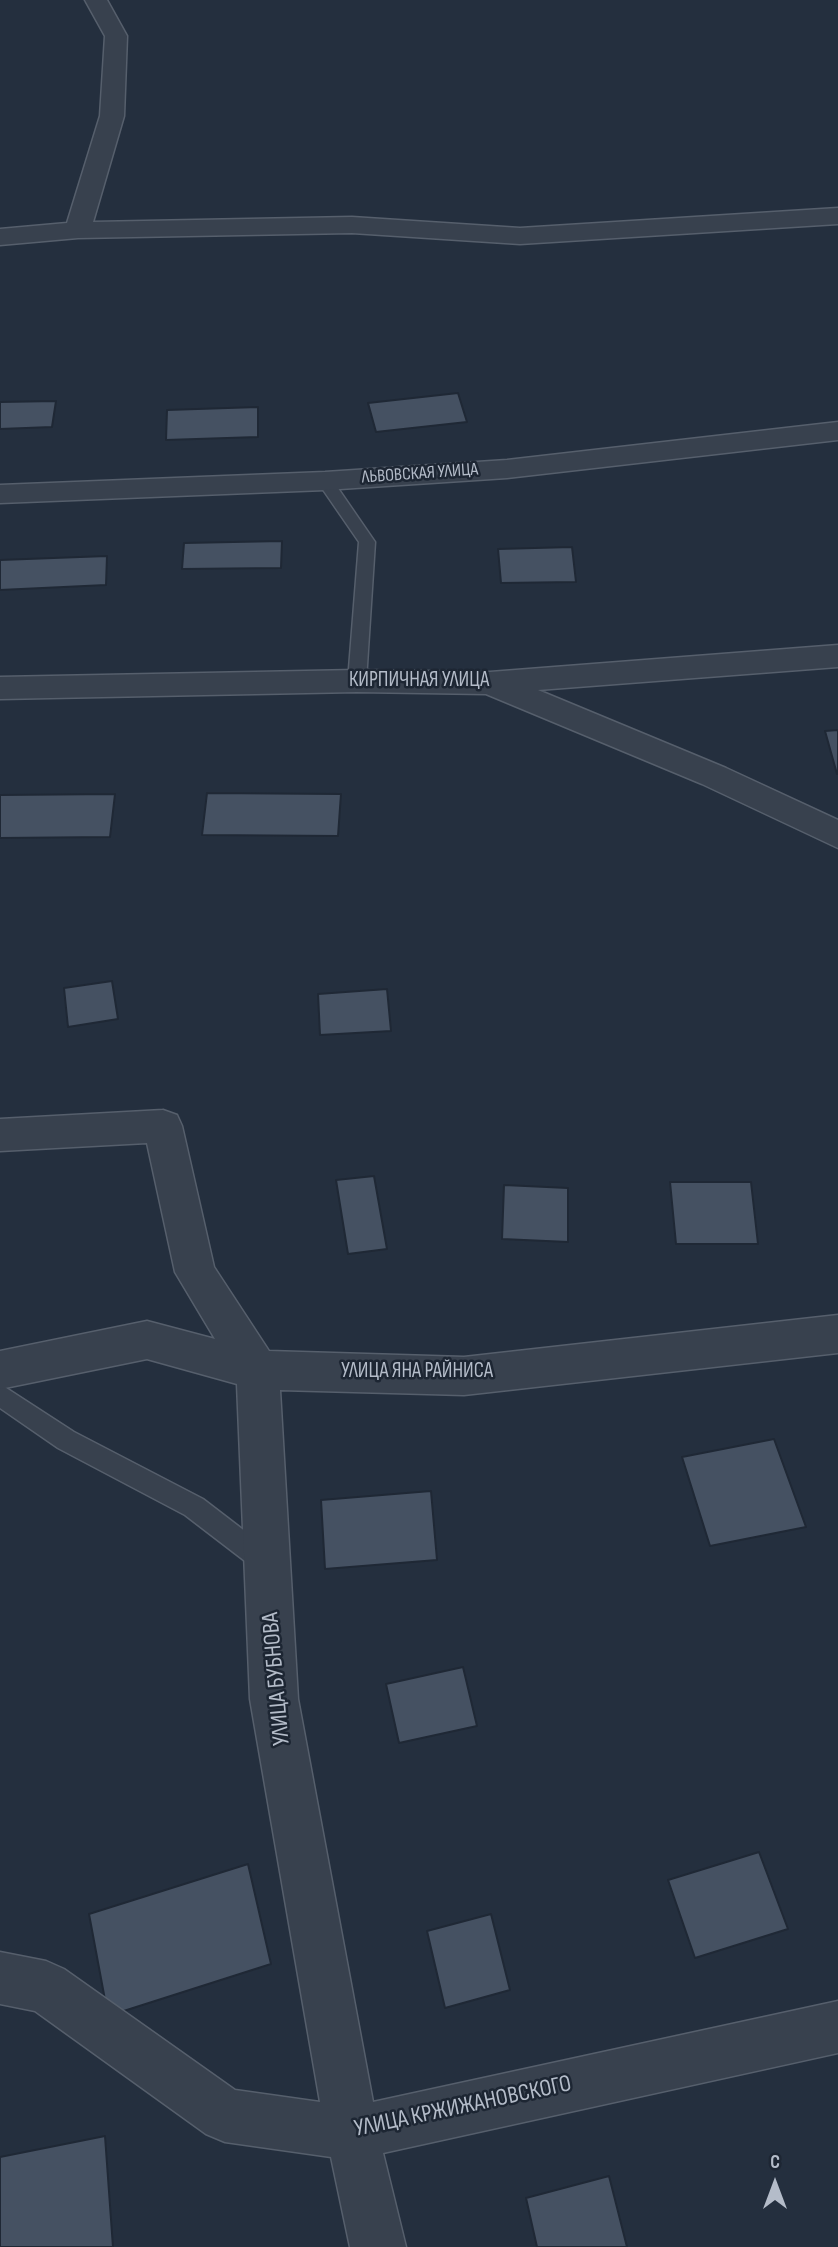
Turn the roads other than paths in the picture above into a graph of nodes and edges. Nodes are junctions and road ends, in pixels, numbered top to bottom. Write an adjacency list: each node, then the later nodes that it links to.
1 (96, 0): 3 (street)
2 (838, 216): 3 (street)
3 (78, 230): 4 (street)
4 (0, 237)
5 (838, 430): 6 (street, ЛЬВОВСКАЯ УЛИЦА)
6 (325, 481): 7 (street, ЛЬВОВСКАЯ УЛИЦА); 9 (lane)
7 (0, 494)
8 (838, 656): 10 (street, КИРПИЧНАЯ УЛИЦА)
9 (357, 681): 10 (street, КИРПИЧНАЯ УЛИЦА); 11 (street, КИРПИЧНАЯ УЛИЦА)
10 (490, 682): 12 (street)
11 (0, 688)
12 (838, 835)
13 (0, 1135): 16 (street, УЛИЦА БУБНОВА)
14 (838, 1334): 16 (street, УЛИЦА ЯНА РАЙНИСА)
15 (0, 1370): 16 (street, УЛИЦА ЯНА РАЙНИСА)
16 (258, 1370): 18 (street, УЛИЦА БУБНОВА)
17 (0, 1395): 18 (lane)
18 (268, 1564): 21 (street, УЛИЦА БУБНОВА)
19 (0, 1978): 21 (street, УЛИЦА КРЖИЖАНОВСКОГО)
20 (838, 2027): 21 (street, УЛИЦА КРЖИЖАНОВСКОГО)
21 (352, 2133): 22 (street, УЛИЦА БУБНОВА)
22 (378, 2247)

